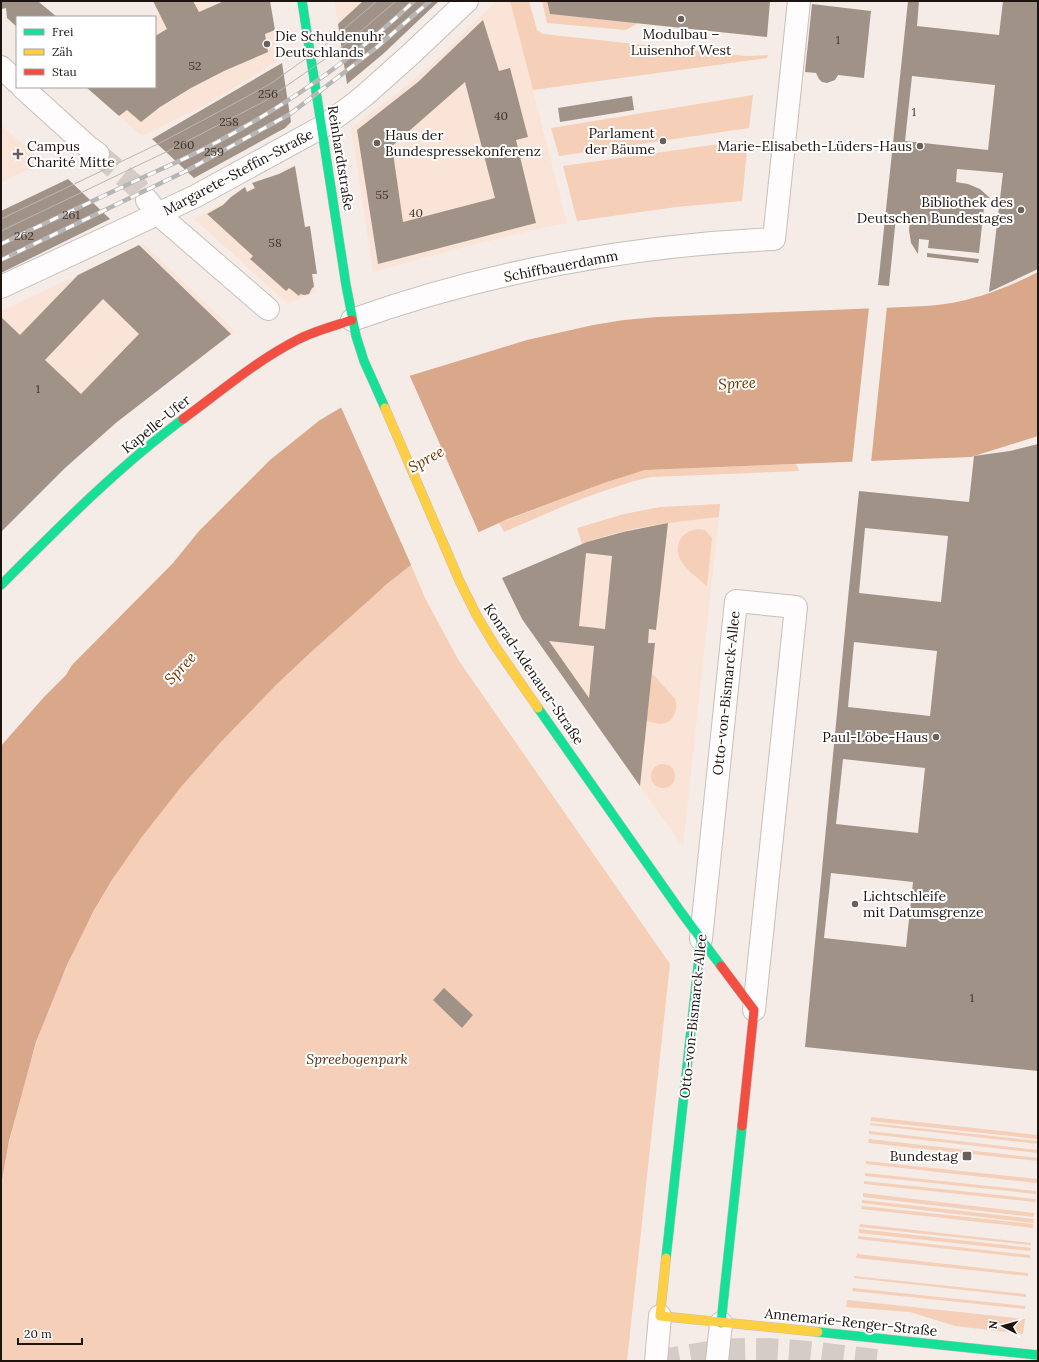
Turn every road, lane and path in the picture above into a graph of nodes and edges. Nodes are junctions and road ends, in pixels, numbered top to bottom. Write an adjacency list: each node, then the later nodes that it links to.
1 (302, 1): 7 (street, Reinhardtstraße)
2 (467, 1): 7 (street, Margarete-Steffin-Straße)
3 (799, 1): 12 (street, Schiffbauerdamm)
4 (1, 67): 5 (street)
5 (16, 81)
6 (23, 88): 8 (street)
7 (322, 127): 9 (street, Margarete-Steffin-Straße); 12 (street, Reinhardtstraße)
8 (98, 154)
9 (152, 207): 10 (street, Margarete-Steffin-Straße); 11 (street)
10 (1, 287)
11 (268, 310)
12 (352, 320): 13 (street, Kapelle-Ufer); 14 (street, Konrad-Adenauer-Straße)
13 (1, 585)
14 (701, 939): 15 (street, Konrad-Adenauer-Straße); 15 (street, Otto-von-Bismarck-Allee); 16 (street, Otto-von-Bismarck-Allee)
15 (754, 1010): 17 (street, Otto-von-Bismarck-Allee)
16 (660, 1316): 17 (street, Annemarie-Renger-Straße); 19 (street, Otto-von-Bismarck-Allee)
17 (721, 1323): 18 (street, Annemarie-Renger-Straße); 20 (street, Otto-von-Bismarck-Allee)
18 (1038, 1355)
19 (656, 1361)
20 (717, 1361)

